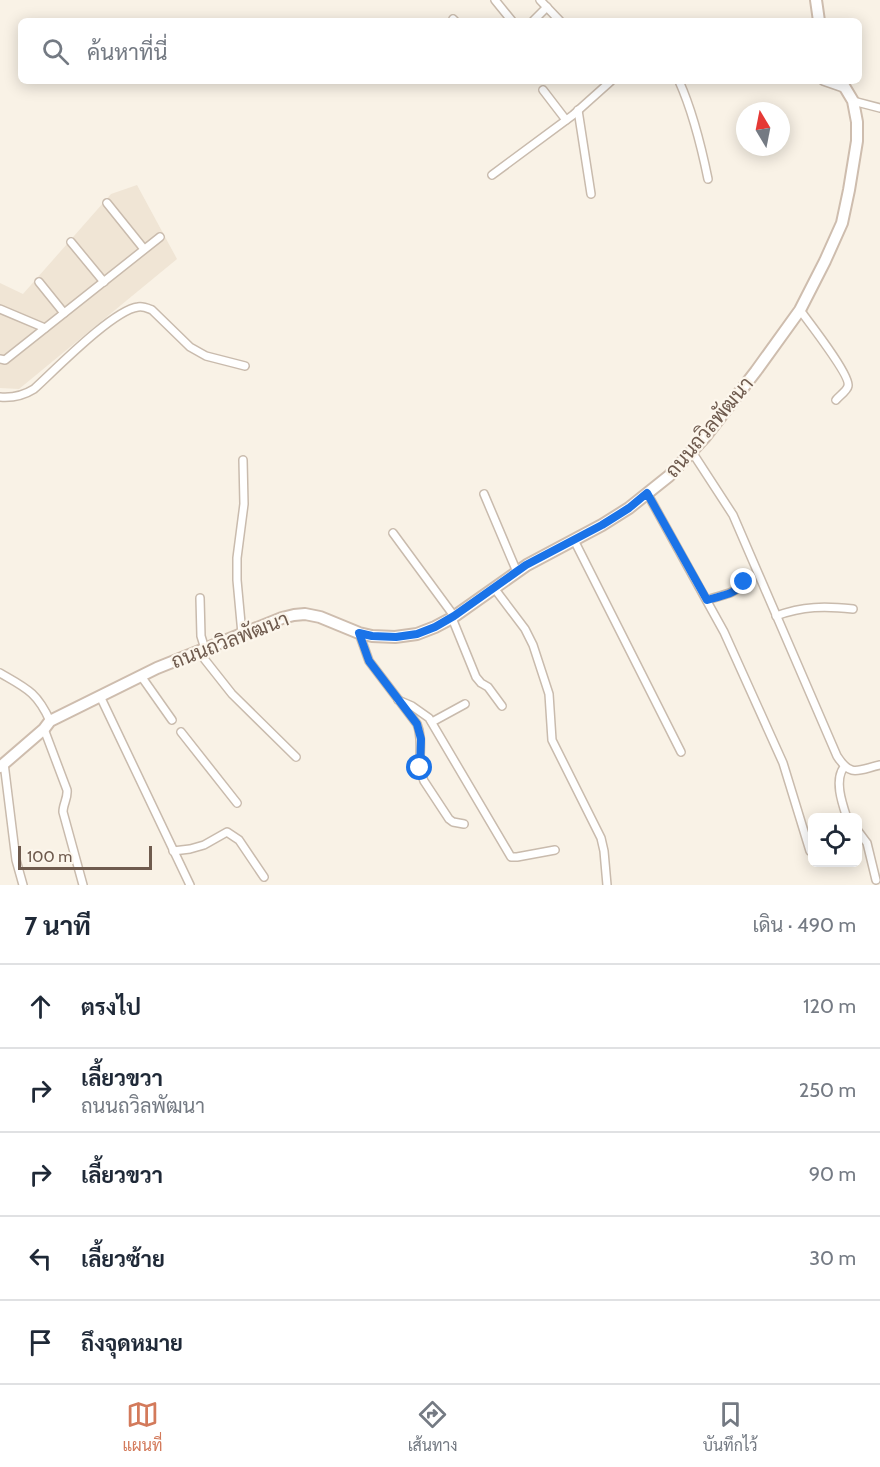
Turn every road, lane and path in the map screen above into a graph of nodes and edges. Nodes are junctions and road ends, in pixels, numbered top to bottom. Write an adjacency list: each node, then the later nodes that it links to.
1 (495, 0): 5 (street)
2 (540, 0): 4 (street)
3 (816, 0): 8 (street)
4 (547, 8): 6 (street); 7 (street)
5 (510, 18)
6 (536, 18)
7 (557, 18)
8 (819, 18)
9 (608, 84): 15 (street)
10 (680, 84): 18 (street)
11 (844, 85): 13 (street, ถนนถวิลพัฒนา)
12 (543, 90): 16 (street)
13 (853, 101): 14 (street); 27 (street, ถนนถวิลพัฒนา)
14 (880, 108)
15 (578, 110): 16 (street); 19 (street)
16 (567, 120): 17 (street)
17 (492, 176)
18 (708, 179)
19 (591, 194)
20 (107, 203): 23 (street)
21 (160, 237): 23 (street)
22 (71, 242): 25 (street)
23 (144, 249): 25 (street)
24 (39, 282): 28 (street)
25 (104, 282): 28 (street)
26 (0, 309): 29 (street)
27 (800, 310): 33 (street); 34 (street, ถนนถวิลพัฒนา)
28 (64, 313): 29 (street)
29 (45, 328): 30 (street)
30 (0, 359)
31 (245, 366): 32 (street)
32 (0, 397)
33 (836, 400)
34 (692, 452): 36 (street, ถนนถวิลพัฒนา); 46 (street)
35 (243, 460): 49 (street)
36 (647, 493): 39 (street, ถนนถวิลพัฒนา); 44 (street)
37 (484, 494): 40 (street)
38 (393, 533): 47 (street)
39 (574, 540): 40 (street, ถนนถวิลพัฒนา); 61 (street)
40 (517, 572): 42 (street, ถนนถวิลพัฒนา)
41 (744, 582): 44 (street)
42 (494, 588): 47 (street, ถนนถวิลพัฒนา); 78 (street)
43 (200, 598): 50 (street)
44 (707, 600): 70 (street)
45 (853, 609): 46 (street)
46 (776, 615): 65 (street)
47 (453, 617): 48 (street, ถนนถวิลพัฒนา); 56 (street)
48 (359, 633): 49 (street, ถนนถวิลพัฒนา); 54 (street)
49 (242, 634): 50 (street, ถนนถวิลพัฒนา)
50 (202, 650): 52 (street, ถนนถวิลพัฒนา); 62 (street)
51 (0, 673): 59 (street)
52 (141, 676): 53 (street, ถนนถวิลพัฒนา); 57 (street)
53 (100, 696): 59 (street, ถนนถวิลพัฒนา); 72 (street)
54 (398, 700): 58 (street); 68 (street)
55 (465, 704): 58 (street)
56 (502, 706)
57 (172, 720)
58 (432, 722): 71 (street)
59 (47, 725): 63 (street, ถนนถวิลพัฒนา); 76 (street)
60 (181, 732): 66 (street)
61 (681, 753)
62 (296, 757)
63 (2, 765): 75 (street)
64 (880, 765): 65 (street)
65 (844, 767): 67 (street)
66 (237, 803)
67 (845, 813)
68 (464, 824)
69 (862, 836): 74 (street)
70 (808, 844)
71 (555, 850)
72 (173, 851): 73 (street); 77 (street)
73 (264, 877)
74 (876, 880)
75 (23, 885)
76 (83, 885)
77 (190, 885)
78 (607, 885)

